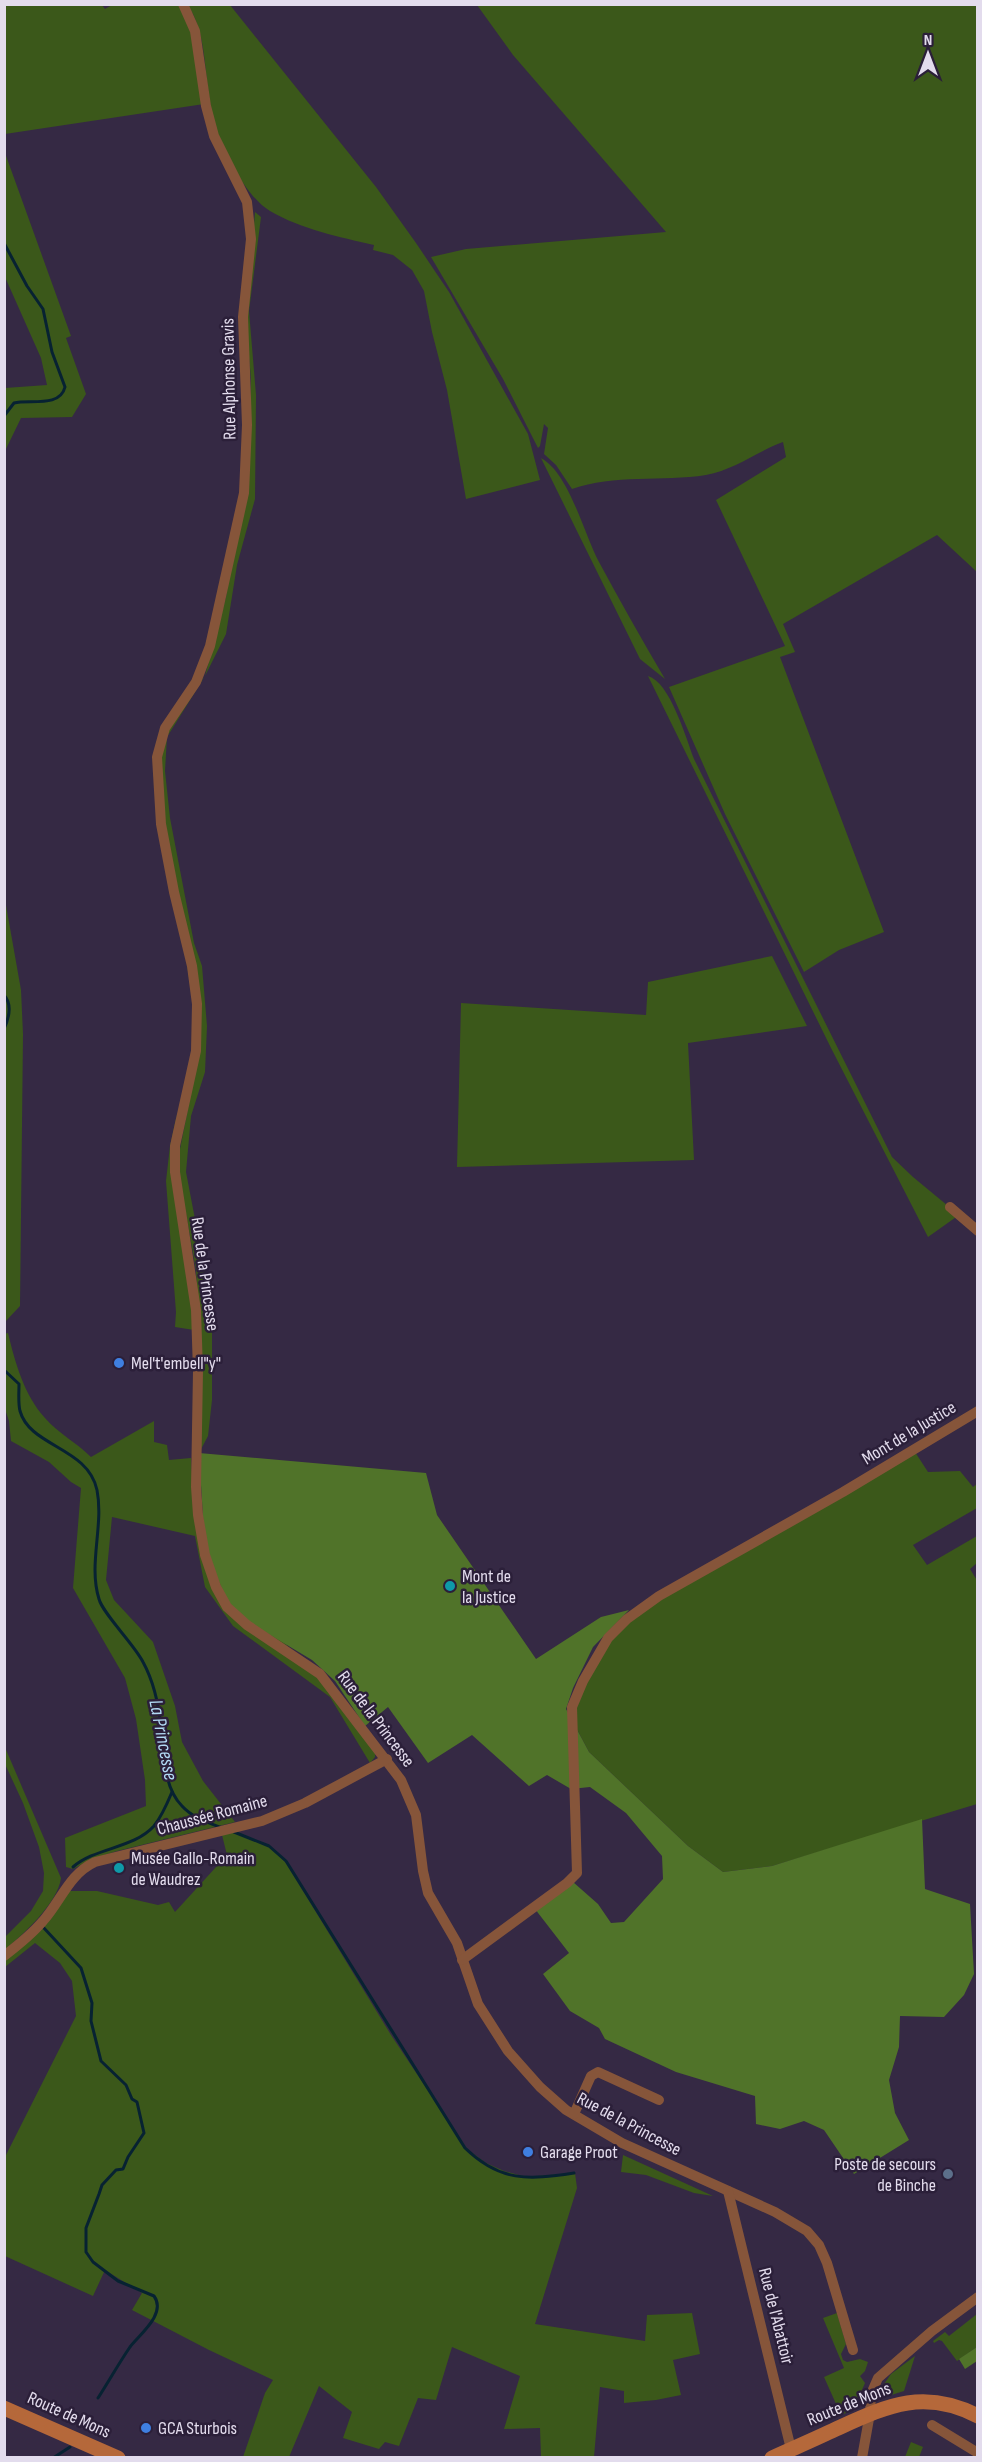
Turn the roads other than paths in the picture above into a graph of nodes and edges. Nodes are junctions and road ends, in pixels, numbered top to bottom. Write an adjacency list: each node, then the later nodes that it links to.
1 (183, 4): 2 (street, Rue Alphonse Gravis)
2 (158, 748): 6 (street, Rue de la Princesse)
3 (951, 1207): 4 (street)
4 (978, 1231)
5 (978, 1411): 8 (street, Mont de la Justice)
6 (387, 1759): 7 (street, Chaussée Romaine); 8 (street, Rue de la Princesse)
7 (4, 1956)
8 (462, 1960): 10 (street, Rue de la Princesse)
9 (659, 2100): 10 (street)
10 (574, 2114): 11 (street, Rue de la Princesse)
11 (728, 2191): 13 (street, Rue de la Princesse); 18 (street, Rue de l'Abattoir)
12 (978, 2297): 15 (street)
13 (853, 2350)
14 (4, 2408): 20 (main road, Route de Mons)
15 (870, 2413): 16 (main road, Route de Mons); 18 (main road, Route de Mons); 22 (street)
16 (978, 2416)
17 (932, 2426): 19 (street)
18 (791, 2449): 21 (main road, Route de Mons)
19 (978, 2453)
20 (118, 2457)
21 (772, 2457)
22 (862, 2457)

